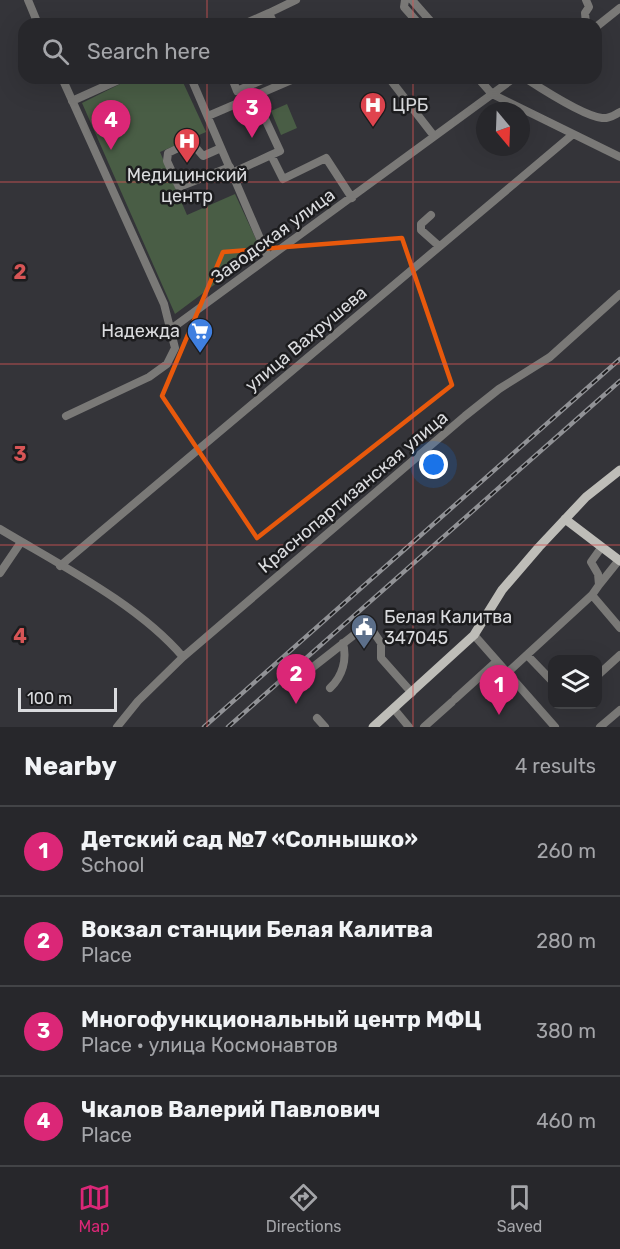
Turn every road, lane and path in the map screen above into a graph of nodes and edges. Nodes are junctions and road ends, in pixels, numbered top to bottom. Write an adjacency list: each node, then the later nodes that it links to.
1 (28, 0): 8 (street)
2 (296, 0): 7 (street)
3 (405, 0): 11 (street)
4 (412, 0): 12 (street)
5 (586, 0): 13 (street)
6 (620, 8): 14 (street)
7 (268, 13): 9 (street); 10 (street)
8 (36, 18)
9 (257, 18)
10 (271, 18)
11 (414, 18)
12 (428, 18)
13 (585, 18)
14 (602, 22)
15 (65, 84): 27 (street)
16 (110, 84): 27 (street)
17 (194, 84): 29 (street)
18 (234, 84): 19 (street)
19 (253, 84)
20 (281, 84): 26 (street)
21 (394, 84): 31 (street)
22 (483, 84): 25 (street)
23 (506, 84): 25 (street, Заводская улица)
24 (534, 84): 28 (street)
25 (492, 94): 30 (street); 31 (street, Заводская улица)
26 (254, 95): 29 (street); 33 (street)
27 (72, 101): 41 (street)
28 (620, 112)
29 (208, 116): 32 (street)
30 (572, 135): 34 (street); 38 (street, улица Вахрушева)
31 (434, 136): 36 (street, Заводская улица)
32 (221, 148): 35 (street); 35 (street)
33 (271, 155): 35 (street); 36 (street)
34 (620, 158)
35 (231, 170): 39 (street)
36 (352, 198): 39 (street, Заводская улица)
37 (431, 215): 38 (street)
38 (439, 246): 49 (street, улица Вахрушева)
39 (268, 257): 41 (street, Заводская улица)
40 (620, 294): 58 (street, Краснопартизанская улица)
41 (171, 329): 42 (street)
42 (66, 416)
43 (620, 470): 44 (main road)
44 (565, 519): 47 (main road); 54 (main road)
45 (0, 529): 46 (street)
46 (21, 542): 49 (street); 50 (street)
47 (602, 548): 48 (main road); 51 (street)
48 (619, 560): 51 (street)
49 (60, 566): 58 (street)
50 (0, 573)
51 (599, 585): 52 (street)
52 (592, 596): 53 (street); 56 (street)
53 (620, 627)
54 (474, 635): 59 (street); 65 (main road)
55 (343, 643): 63 (street); 64 (street); 65 (street)
56 (527, 655): 61 (street); 62 (street)
57 (620, 655): 60 (street)
58 (183, 657): 69 (street, Краснопартизанская улица)
59 (497, 660): 61 (street); 73 (street)
60 (602, 671)
61 (507, 673): 74 (street)
62 (548, 677)
63 (299, 678)
64 (330, 688)
65 (412, 693): 66 (main road)
66 (394, 709): 71 (main road); 72 (street)
67 (620, 710): 75 (street)
68 (317, 718): 70 (street)
69 (117, 727)
70 (326, 727)
71 (373, 727)
72 (409, 727)
73 (424, 727)
74 (555, 727)
75 (600, 727)

